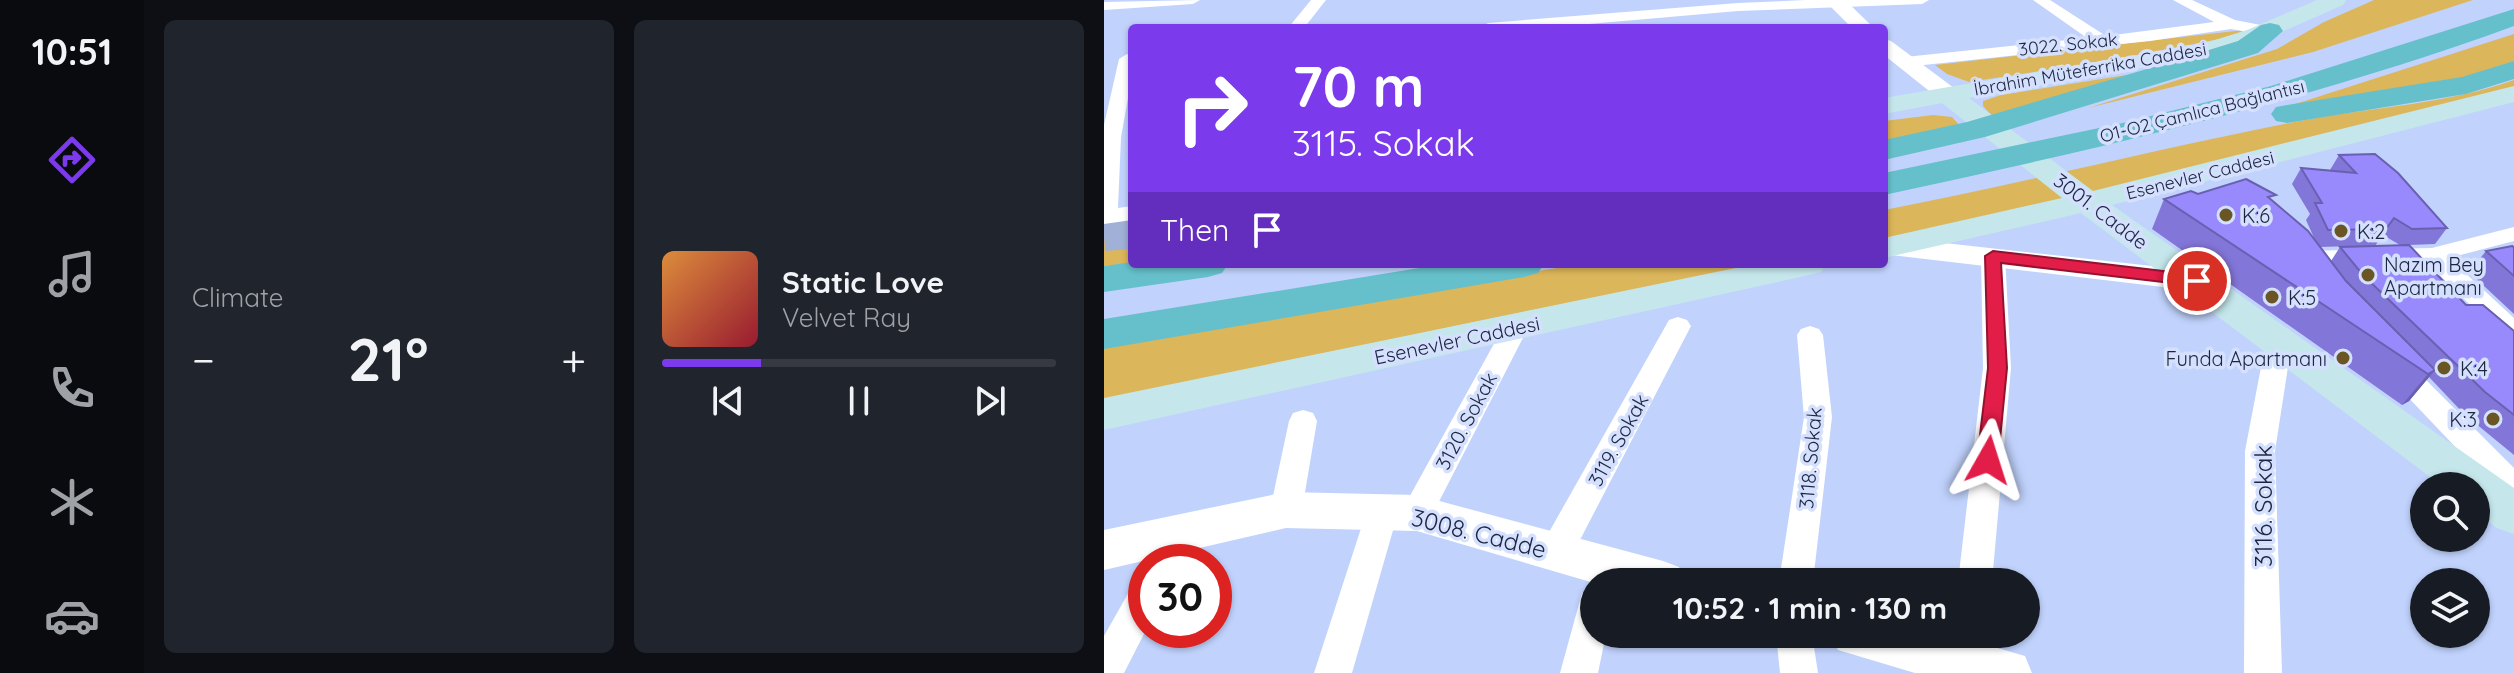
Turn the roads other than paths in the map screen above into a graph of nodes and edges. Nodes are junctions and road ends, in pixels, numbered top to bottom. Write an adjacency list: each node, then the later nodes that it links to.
1 (1193, 0): 10 (street)
2 (1319, 0): 13 (street)
3 (1583, 0): 14 (street)
4 (1922, 0): 9 (street)
5 (2040, 0): 19 (street)
6 (2180, 0): 17 (street, 3022. Sokak)
7 (2335, 0): 18 (main road, İbrahim Müteferrika Caddesi)
8 (2500, 0): 31 (highway, O1-O2 Çamlıca Bağlantısı)
9 (1835, 1): 11 (street); 16 (street)
10 (1104, 6)
11 (1713, 9): 14 (street); 15 (street)
12 (2514, 17): 33 (highway, O1-O2 Çamlıca Bağlantısı)
13 (1299, 24)
14 (1575, 24)
15 (1723, 24)
16 (1856, 24)
17 (2231, 24): 18 (street, 3022. Sokak); 19 (street, 3022. Sokak)
18 (2270, 31): 26 (main road, İbrahim Müteferrika Caddesi); 30 (highway)
19 (2103, 41): 23 (street, 3022. Sokak)
20 (1888, 48): 23 (street, 3001. Cadde)
21 (1128, 59): 22 (street)
22 (1104, 61)
23 (1905, 62): 26 (street, 3001. Cadde)
24 (2514, 70): 33 (highway)
25 (1128, 76): 28 (street)
26 (1946, 93): 29 (main road, İbrahim Müteferrika Caddesi); 51 (main road, 3001. Cadde)
27 (2514, 94): 40 (main road, Esenevler Caddesi)
28 (1125, 101): 34 (street)
29 (1888, 105)
30 (1888, 149)
31 (1888, 158)
32 (1128, 160): 34 (street)
33 (1985, 163): 35 (highway, O1-O2 Çamlıca Bağlantısı)
34 (1109, 164): 37 (street)
35 (1888, 183)
36 (1128, 213): 37 (street)
37 (1106, 216)
38 (2514, 234): 41 (street)
39 (2288, 236): 43 (street)
40 (1888, 247): 42 (street)
41 (2432, 255): 43 (street); 56 (street)
42 (1993, 256): 51 (street); 74 (street)
43 (2304, 258): 52 (street)
44 (1128, 263): 45 (highway)
45 (1104, 264)
46 (1180, 268): 50 (highway)
47 (1408, 268): 53 (highway)
48 (1500, 268): 57 (highway)
49 (1791, 268): 55 (main road, Esenevler Caddesi)
50 (1104, 279)
51 (2197, 281): 59 (main road, 3001. Cadde)
52 (2321, 281)
53 (1104, 310)
54 (1678, 326): 72 (street, 3119. Sokak)
55 (1515, 328): 61 (main road, Esenevler Caddesi); 67 (street, 3120. Sokak)
56 (2514, 333)
57 (1104, 334)
58 (1810, 335): 73 (street, 3118. Sokak)
59 (2279, 341): 63 (main road, 3001. Cadde); 85 (street, 3116. Sokak)
60 (2375, 345): 64 (street)
61 (1104, 414)
62 (1303, 421): 66 (street)
63 (2457, 472)
64 (2514, 488)
65 (2490, 496): 68 (main road, 3001. Cadde)
66 (1286, 510): 67 (street, 3008. Cadde); 69 (street, 3008. Cadde)
67 (1400, 513): 72 (street, 3008. Cadde); 82 (street, 3120. Sokak)
68 (2514, 514)
69 (1183, 544)
70 (1128, 549): 71 (street, 3008. Cadde)
71 (1104, 550)
72 (1556, 552): 75 (street, 3008. Cadde)
73 (1798, 568)
74 (1976, 568)
75 (1580, 570)
76 (1128, 628): 81 (street)
77 (1584, 648): 83 (street)
78 (1796, 648): 84 (street)
79 (1920, 648): 80 (street)
80 (1986, 662)
81 (1104, 673)
82 (1333, 673)
83 (1579, 673)
84 (1799, 673)
85 (2263, 673)

